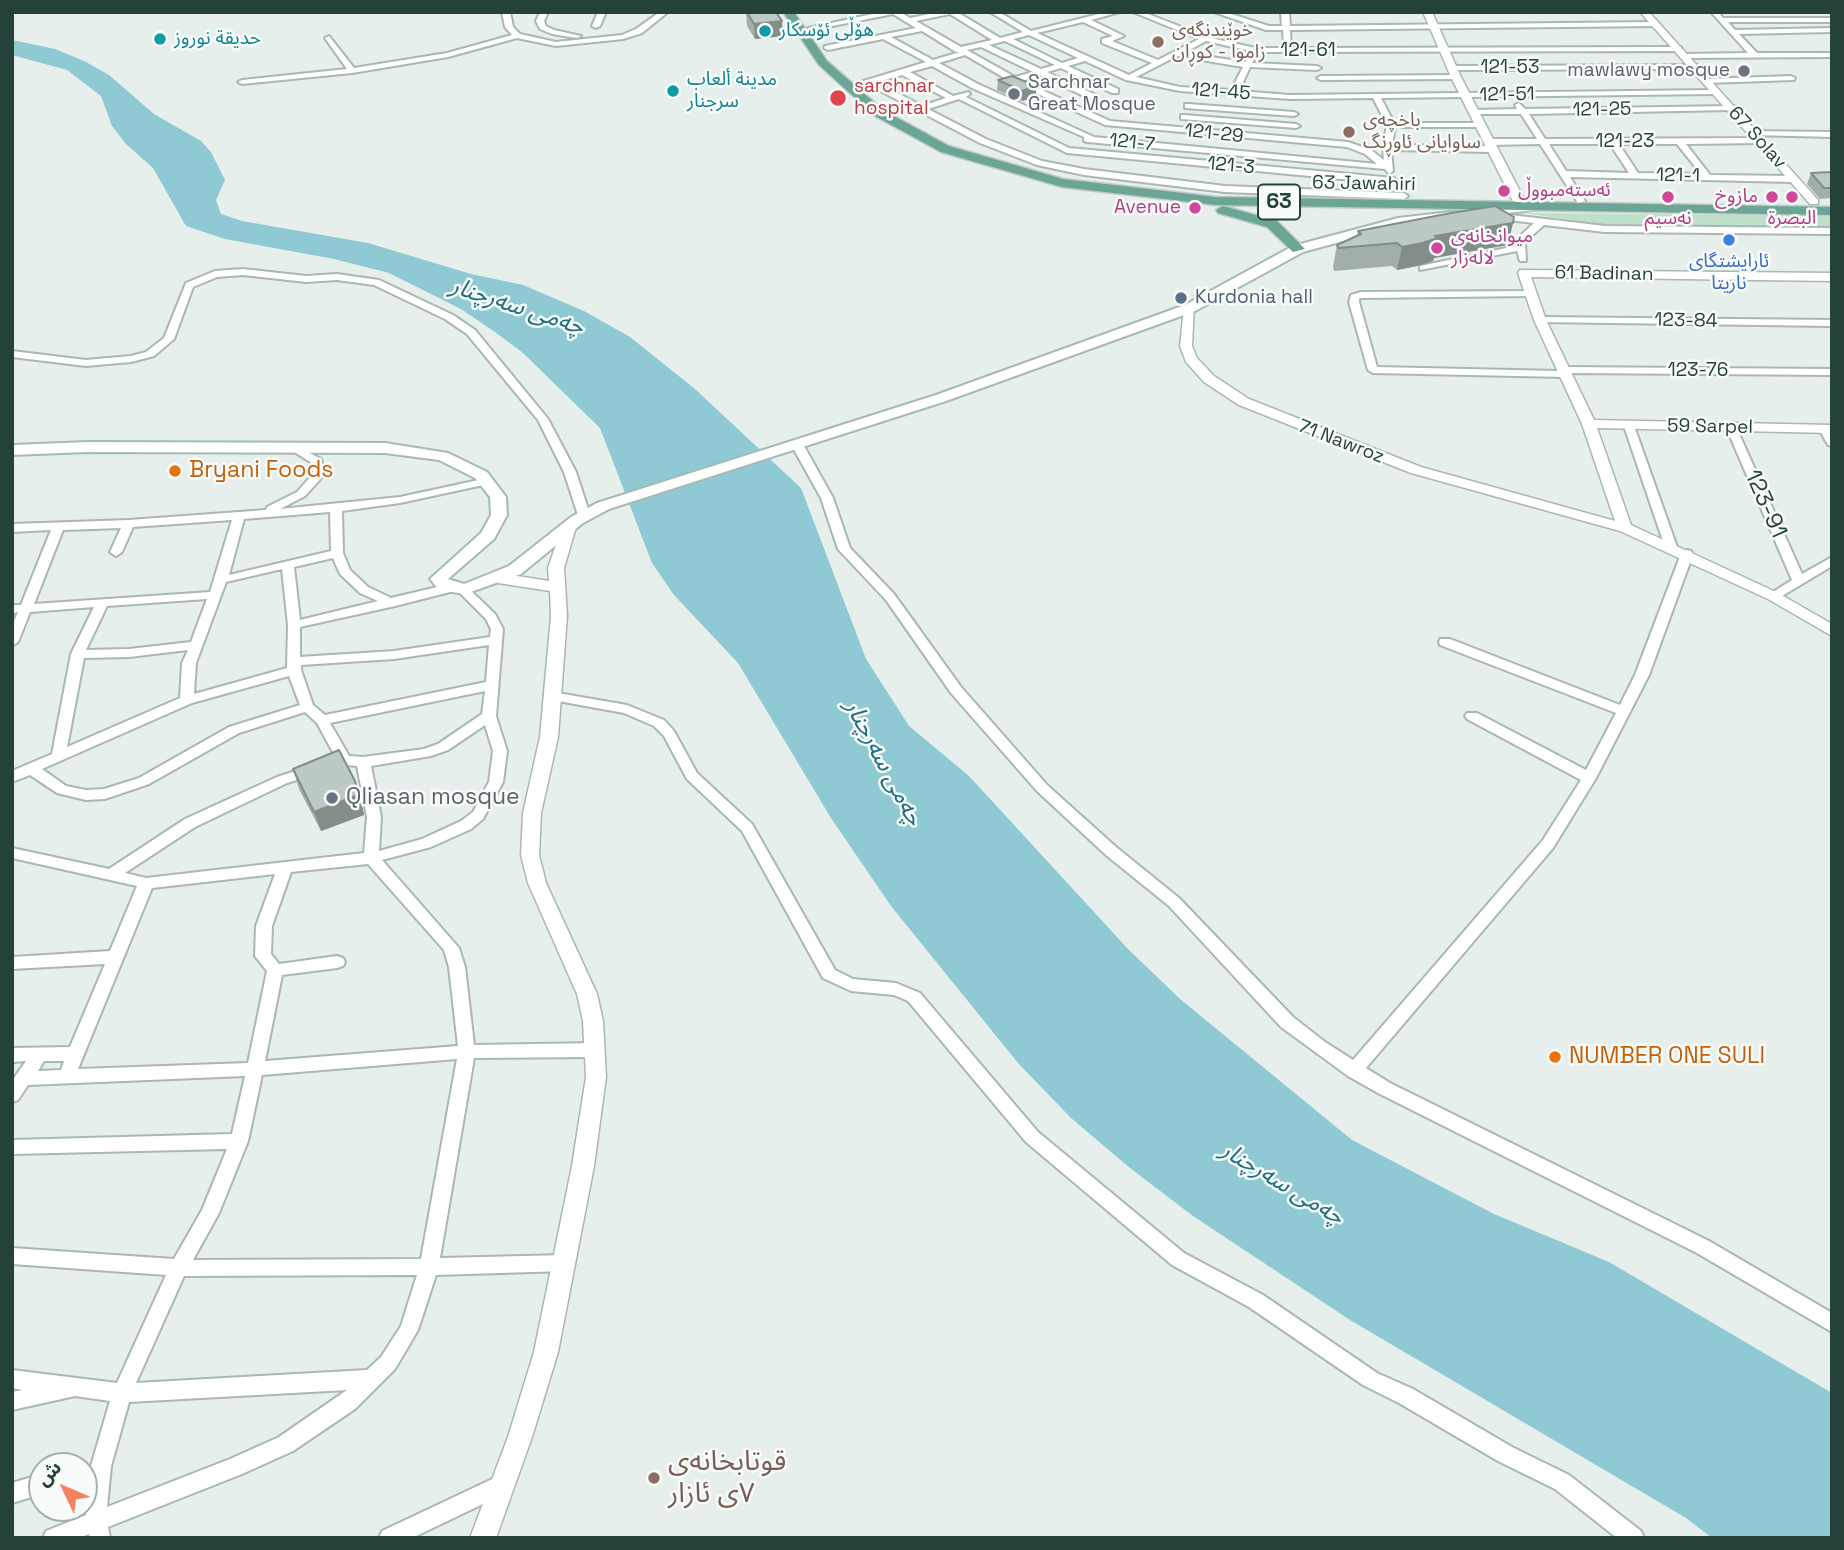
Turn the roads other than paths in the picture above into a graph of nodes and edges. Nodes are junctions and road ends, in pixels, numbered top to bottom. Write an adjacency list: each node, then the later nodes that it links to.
1 (506, 12): 32 (street)
2 (544, 12): 24 (street)
3 (602, 12): 23 (street)
4 (665, 12): 24 (street)
5 (788, 12): 118 (main road, 63 Jawahiri / 63)
6 (799, 12): 26 (main road, 63 Jawahiri / 63)
7 (894, 12): 20 (street, 121-29); 26 (street)
8 (951, 12): 20 (street); 35 (street)
9 (993, 12): 30 (street, 121-45)
10 (1116, 12): 18 (street)
11 (1136, 12): 36 (street, 121-61)
12 (1217, 12): 27 (street)
13 (1285, 12): 27 (street)
14 (1427, 12): 25 (street)
15 (1644, 12): 22 (street, 67 Solav)
16 (1714, 12): 19 (street)
17 (1822, 12): 21 (street)
18 (1084, 20): 30 (street); 50 (street)
19 (1721, 20): 21 (street); 31 (street)
20 (908, 21): 28 (street, 121-29)
21 (1831, 21)
22 (1655, 24): 25 (street); 44 (street, 67 Solav)
23 (596, 26)
24 (647, 26): 32 (street)
25 (1432, 26): 27 (street); 40 (street)
26 (812, 28): 38 (main road, 63 Jawahiri / 63)
27 (1287, 28): 42 (street)
28 (920, 29): 33 (street); 41 (street, 121-29)
29 (1832, 30): 31 (street)
30 (1028, 32): 35 (street); 49 (street, 121-45)
31 (1733, 32): 47 (street)
32 (516, 36): 57 (street)
33 (885, 37): 38 (street); 51 (street, 121-7)
34 (329, 38): 57 (street)
35 (1001, 39): 37 (street); 53 (street)
36 (1205, 39): 39 (street, 121-61); 45 (street)
37 (981, 44): 41 (street); 60 (street)
38 (828, 48): 68 (main road, 63 Jawahiri / 63)
39 (1255, 50): 42 (street, 121-61); 54 (street)
40 (1444, 50): 43 (street, 121-61); 44 (street, 121-61); 61 (street)
41 (962, 51): 51 (street); 64 (street, 121-29)
42 (1289, 52): 43 (street, 121-61)
43 (1308, 52): 56 (street)
44 (1681, 53): 47 (street, 121-61); 55 (street, 67 Solav)
45 (1177, 54): 50 (street); 54 (street)
46 (1832, 55): 48 (street, 121-61)
47 (1755, 56): 48 (street, 121-61)
48 (1770, 57): 52 (street)
49 (1085, 58): 53 (street); 62 (street, 121-45)
50 (1159, 63): 62 (street)
51 (931, 64): 59 (street); 71 (street, 121-7)
52 (1777, 64)
53 (1062, 65): 60 (street); 73 (street)
54 (1247, 65): 56 (street); 75 (street)
55 (1694, 67): 61 (street, 121-53); 65 (street, 67 Solav)
56 (1317, 68): 63 (street)
57 (352, 71): 66 (street)
58 (1784, 71): 65 (street)
59 (903, 72): 68 (street); 78 (street)
60 (1041, 72): 64 (street); 82 (street)
61 (1454, 73): 63 (street, 121-53); 76 (street)
62 (1129, 78): 67 (street, 121-45)
63 (1321, 78): 80 (street)
64 (1014, 80): 69 (street); 84 (street, 121-29)
65 (1706, 81): 74 (street, 67 Solav)
66 (242, 82)
67 (1139, 82): 72 (street, 121-45); 73 (street)
68 (865, 83): 86 (street); 108 (main road, 63 Jawahiri / 63)
69 (1004, 83)
70 (993, 86): 71 (street)
71 (983, 89): 78 (street); 99 (street, 121-7)
72 (1194, 90): 75 (street, 121-45); 83 (street)
73 (1115, 91): 82 (street)
74 (1716, 92): 77 (street, 121-51); 85 (street, 67 Solav)
75 (1233, 94): 79 (street, 121-45)
76 (1466, 95): 77 (street, 121-51); 81 (street, 121-45); 88 (street)
77 (1512, 95): 87 (street)
78 (956, 97): 86 (street); 106 (street)
79 (1290, 97): 80 (street, 121-45); 89 (street)
80 (1330, 97): 81 (street, 121-45)
81 (1376, 97): 92 (street)
82 (1095, 98): 84 (street)
83 (1188, 106): 89 (street); 90 (street)
84 (1070, 107): 91 (street, 121-29)
85 (1731, 108): 87 (street, 121-25); 98 (street, 67 Solav)
86 (920, 109): 108 (street)
87 (1522, 111): 88 (street, 121-25); 101 (street)
88 (1474, 112): 93 (street)
89 (1294, 114): 94 (street)
90 (1184, 117): 94 (street); 95 (street)
91 (1114, 124): 95 (street, 121-29); 99 (street)
92 (1391, 125): 93 (street); 105 (street)
93 (1480, 125): 104 (street)
94 (1296, 126): 100 (street)
95 (1179, 130): 96 (street, 121-29)
96 (1238, 136): 100 (street, 121-29); 107 (street)
97 (1830, 136): 98 (street, 121-23)
98 (1756, 137): 103 (street, 121-23); 115 (street, 67 Solav)
99 (1089, 138): 106 (street); 107 (street, 121-7)
100 (1297, 141): 110 (street, 121-29)
101 (1542, 142): 102 (street, 121-23); 104 (street, 121-23); 112 (street)
102 (1613, 142): 103 (street, 121-23); 113 (street)
103 (1681, 142): 114 (street)
104 (1491, 146): 105 (street, 121-23); 120 (street)
105 (1387, 147): 110 (street)
106 (1067, 150): 108 (street); 109 (street, 121-3)
107 (1231, 153): 109 (street); 110 (street, 121-7)
108 (1036, 165): 117 (street); 119 (main road, 63 Jawahiri / 63)
109 (1227, 166): 111 (street, 121-3)
110 (1387, 167): 116 (street)
111 (1256, 169): 116 (street, 121-3); 117 (street)
112 (1563, 174): 113 (street, 121-1); 121 (street)
113 (1635, 175): 114 (street, 121-1)
114 (1707, 177): 115 (street, 121-1)
115 (1793, 179): 122 (street, 67 Solav)
116 (1394, 181): 119 (street)
117 (1253, 190): 119 (street)
118 (1163, 197): 124 (main road, 63 Jawahiri / 63); 129 (main road)
119 (1405, 198): 124 (main road, 63 Jawahiri / 63)
120 (1519, 201): 121 (main road, 63 Jawahiri / 63); 124 (main road, 63 Jawahiri / 63)
121 (1581, 201): 122 (main road, 63 Jawahiri / 63)
122 (1814, 202): 123 (main road, 63 Jawahiri / 63)
123 (1832, 202)
124 (1471, 206): 125 (main road, 63 Jawahiri / 63); 126 (street); 129 (main road)
125 (1832, 211)
126 (1541, 222): 127 (street); 128 (street)
127 (1832, 231)
128 (1519, 248): 130 (street); 131 (street)
129 (1298, 249): 134 (main road)
130 (1523, 259)
131 (1423, 268)
132 (1832, 277): 133 (street, 61 Badinan)
133 (1530, 294): 135 (street, 61 Badinan); 138 (street, 123-76)
134 (1190, 308): 145 (main road); 156 (street, 71 Nawroz)
135 (1540, 320): 136 (street, 123-84); 138 (street, 61 Badinan)
136 (1832, 323)
137 (12, 354): 152 (street)
138 (1564, 372): 139 (street, 123-76); 140 (street, 61 Badinan)
139 (1832, 372)
140 (1589, 424): 141 (street, 59 Sarpel); 156 (street, 61 Badinan)
141 (1629, 426): 142 (street, 59 Sarpel); 157 (street)
142 (1731, 427): 143 (street, 59 Sarpel); 165 (street, 123-91)
143 (1828, 429): 144 (street)
144 (1832, 443)
145 (794, 447): 152 (main road); 210 (street)
146 (294, 448): 147 (main road); 148 (main road); 150 (street)
147 (12, 450)
148 (488, 481): 149 (street); 167 (main road)
149 (336, 508): 150 (street); 159 (street)
150 (260, 514): 151 (street)
151 (239, 516): 153 (street); 164 (street)
152 (576, 521): 163 (main road); 166 (street)
153 (129, 524): 154 (street); 158 (street)
154 (58, 527): 155 (street); 172 (street)
155 (12, 528)
156 (1625, 528): 157 (street, 71 Nawroz)
157 (1671, 547): 160 (street, 71 Nawroz)
158 (116, 552)
159 (337, 554): 162 (street); 171 (street)
160 (1687, 554): 169 (street, 71 Nawroz); 185 (street)
161 (1832, 561): 165 (street)
162 (288, 565): 164 (street); 173 (street)
163 (498, 578): 166 (street); 167 (main road)
164 (221, 580): 168 (street)
165 (1799, 582): 169 (street)
166 (557, 587): 182 (street)
167 (456, 588): 171 (street); 175 (street)
168 (215, 595): 170 (street); 178 (street)
169 (1773, 596): 174 (street, 71 Nawroz)
170 (103, 603): 172 (street); 179 (street)
171 (391, 603): 173 (street)
172 (19, 608): 176 (street)
173 (294, 625): 180 (street)
174 (1832, 631)
175 (497, 640): 180 (street); 181 (street)
176 (12, 642)
177 (1445, 642): 185 (street)
178 (196, 645): 179 (street); 183 (street)
179 (77, 654): 189 (street)
180 (295, 665): 183 (street); 184 (street)
181 (491, 685): 186 (street); 188 (street)
182 (552, 696): 204 (street); 232 (street)
183 (187, 700): 189 (street)
184 (307, 707): 188 (street); 192 (street)
185 (1624, 711): 194 (street)
186 (489, 716): 191 (street); 196 (street)
187 (1472, 716): 194 (street)
188 (322, 720): 190 (street)
189 (59, 755): 192 (street)
190 (344, 760): 191 (street); 198 (street)
191 (363, 762): 196 (street)
192 (31, 769): 193 (street)
193 (12, 777)
194 (1589, 778): 210 (street)
195 (12, 853): 198 (street)
196 (371, 859): 197 (street); 205 (street)
197 (285, 869): 199 (street); 203 (street)
198 (111, 875): 199 (street)
199 (146, 883): 200 (street)
200 (116, 957): 202 (street); 207 (street)
201 (337, 962): 203 (street)
202 (12, 963)
203 (275, 970): 209 (street)
204 (596, 1050): 205 (street); 217 (street)
205 (467, 1052): 209 (street); 218 (street)
206 (40, 1054): 207 (street); 208 (street); 212 (street)
207 (76, 1054): 211 (street)
208 (12, 1055)
209 (256, 1069): 211 (street); 214 (street)
210 (1354, 1071): 220 (street)
211 (66, 1077): 212 (street)
212 (24, 1078): 213 (street)
213 (12, 1095)
214 (239, 1141): 215 (street); 219 (street)
215 (12, 1147)
216 (12, 1256): 219 (street)
217 (565, 1263): 218 (street); 227 (street)
218 (429, 1267): 219 (street); 222 (street)
219 (179, 1268): 224 (street)
220 (1832, 1323)
221 (12, 1379): 223 (street)
222 (372, 1379): 224 (street); 228 (street)
223 (83, 1387): 224 (street); 225 (street)
224 (122, 1393): 226 (street)
225 (12, 1401)
226 (98, 1454)
227 (504, 1484): 230 (street); 231 (street)
228 (98, 1528): 229 (street)
229 (53, 1538)
230 (389, 1538)
231 (483, 1538)
232 (1634, 1538)

